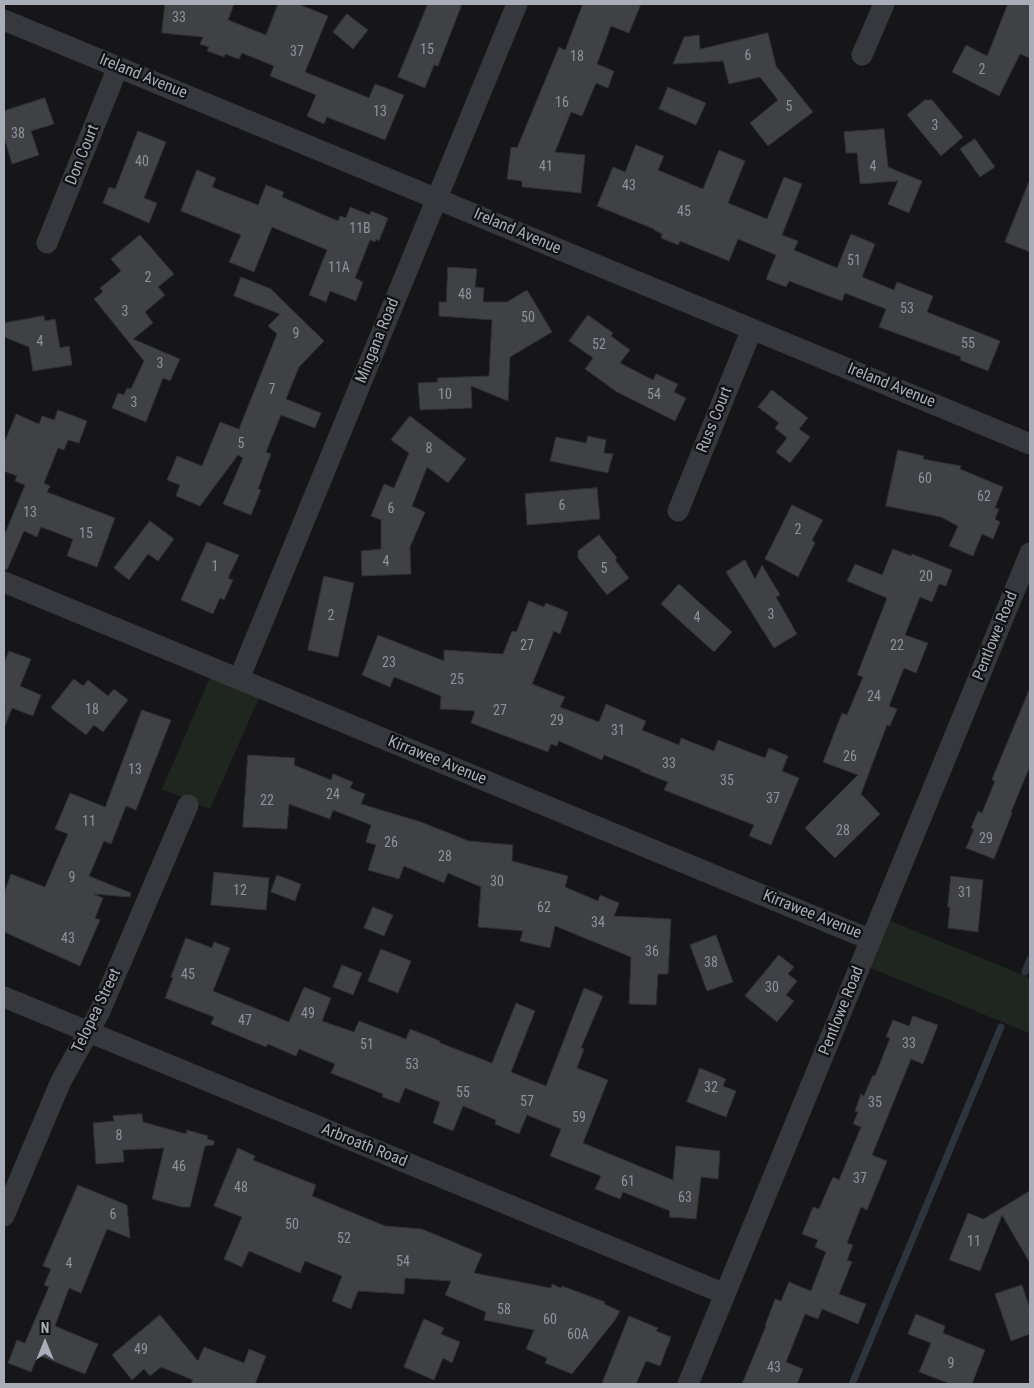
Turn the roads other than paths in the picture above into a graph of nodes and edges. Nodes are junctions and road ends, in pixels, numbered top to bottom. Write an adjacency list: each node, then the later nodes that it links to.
1 (517, 4): 6 (street, Mingana Road)
2 (884, 4): 4 (street)
3 (4, 20): 5 (street, Ireland Avenue)
4 (862, 55)
5 (118, 67): 6 (street, Ireland Avenue); 7 (street, Don Court)
6 (438, 198): 8 (street, Ireland Avenue); 13 (street, Mingana Road)
7 (47, 243)
8 (752, 329): 9 (street, Ireland Avenue); 10 (street, Russ Court)
9 (1030, 444)
10 (678, 511)
11 (1030, 553): 15 (street, Pentlowe Road)
12 (4, 582): 13 (street, Kirrawee Avenue)
13 (239, 679): 15 (street, Kirrawee Avenue)
14 (188, 805): 17 (street, Telopea Street)
15 (871, 940): 19 (street, Pentlowe Road)
16 (4, 997): 17 (street, Arbroath Road)
17 (88, 1032): 18 (street, Telopea Street); 19 (street, Arbroath Road)
18 (4, 1216)
19 (725, 1294): 20 (street, Pentlowe Road)
20 (688, 1384)

